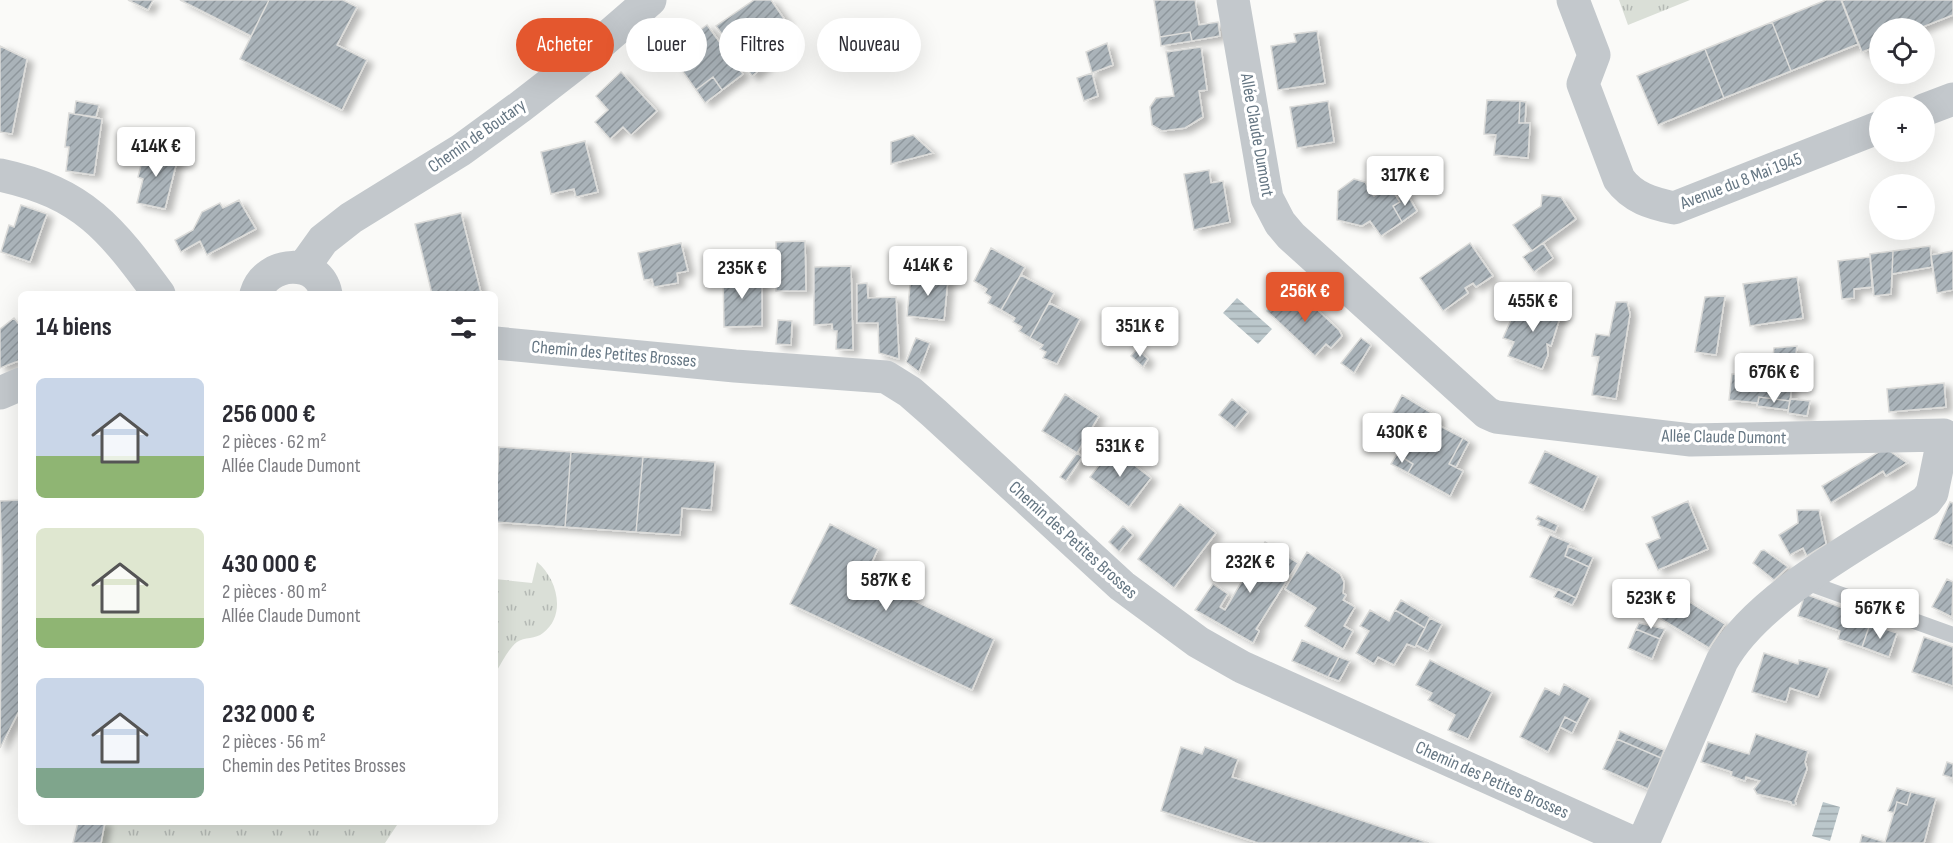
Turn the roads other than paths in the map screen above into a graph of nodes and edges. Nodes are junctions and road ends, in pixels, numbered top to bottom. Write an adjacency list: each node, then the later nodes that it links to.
1 (650, 0): 8 (street, Chemin de Boutary)
2 (1233, 0): 15 (street, Allée Claude Dumont)
3 (1573, 0): 6 (street, Avenue du 8 Mai 1945)
4 (1953, 99): 5 (street)
5 (1935, 106)
6 (1869, 132)
7 (0, 175): 9 (street)
8 (303, 268): 10 (street); 11 (street)
9 (157, 291)
10 (258, 291)
11 (325, 291)
12 (498, 343): 18 (street, Chemin des Petites Brosses)
13 (18, 385): 14 (street)
14 (0, 393)
15 (1948, 433): 16 (street, Allée Claude Dumont)
16 (1803, 581): 17 (lane); 19 (street, Allée Claude Dumont)
17 (1953, 635)
18 (1634, 843)
19 (1643, 843)

